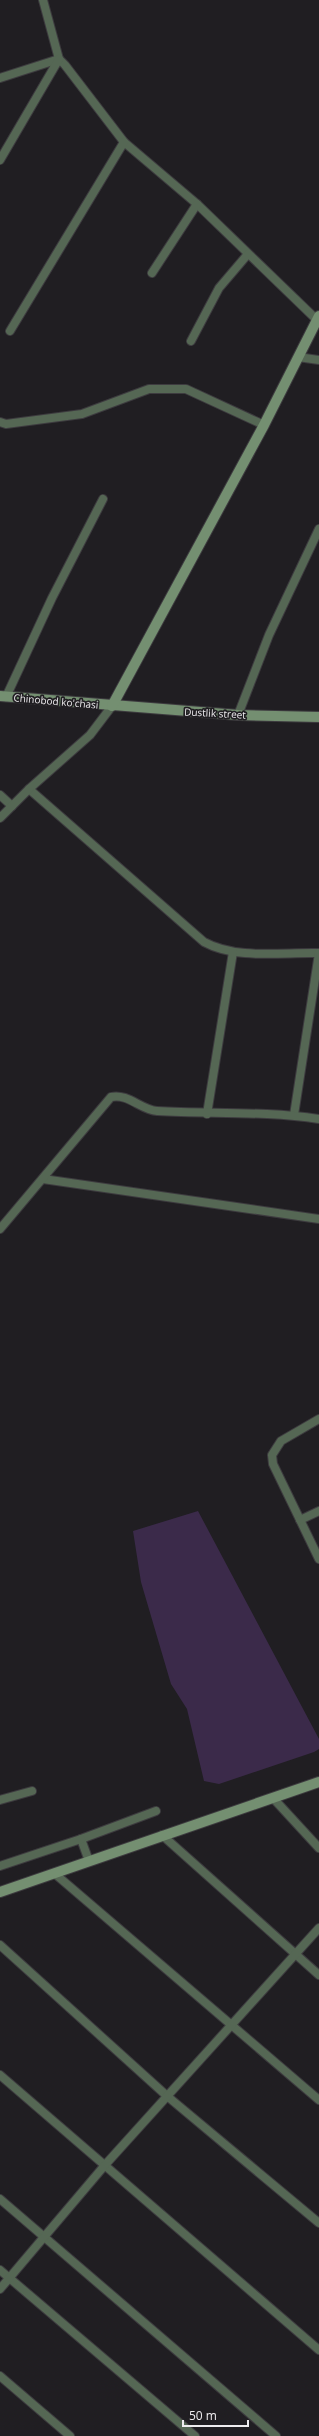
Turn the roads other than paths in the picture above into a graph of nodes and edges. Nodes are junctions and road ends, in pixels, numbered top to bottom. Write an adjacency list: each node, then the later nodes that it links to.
1 (43, 0): 2 (street)
2 (59, 59): 3 (street); 4 (street); 5 (street)
3 (0, 78)
4 (124, 142): 6 (street); 10 (street)
5 (0, 160)
6 (197, 204): 7 (street); 8 (street)
7 (248, 254): 9 (street); 11 (street)
8 (152, 272)
9 (318, 318): 12 (street)
10 (10, 331)
11 (191, 341)
12 (298, 357): 13 (street); 15 (street)
13 (319, 360)
14 (0, 422): 15 (street)
15 (264, 425): 19 (street)
16 (103, 499): 18 (street)
17 (319, 529): 20 (street)
18 (3, 696): 19 (street, Chinobod ko'chasi)
19 (112, 706): 20 (street, Dustlik street); 22 (street)
20 (238, 715): 21 (street, Dustlik street)
21 (319, 717)
22 (29, 789): 24 (street); 26 (street)
23 (0, 795): 24 (street)
24 (12, 806): 25 (street)
25 (0, 818)
26 (232, 952): 27 (street); 28 (street)
27 (319, 952): 29 (street)
28 (207, 1114): 29 (street); 31 (street)
29 (294, 1115): 30 (street)
30 (319, 1119)
31 (42, 1179): 32 (street); 33 (street)
32 (319, 1219)
33 (0, 1229)
34 (319, 1419): 36 (street)
35 (319, 1511): 36 (street)
36 (300, 1520): 37 (street)
37 (319, 1559)
38 (319, 1782): 40 (street)
39 (32, 1791): 41 (street)
40 (273, 1798): 43 (street); 45 (street)
41 (0, 1800)
42 (156, 1811): 44 (street)
43 (162, 1835): 46 (street); 52 (street)
44 (81, 1838): 46 (street); 47 (street)
45 (319, 1848)
46 (89, 1861): 48 (street)
47 (0, 1866)
48 (54, 1873): 49 (street); 54 (street)
49 (0, 1892)
50 (319, 1928): 52 (street)
51 (0, 1945): 56 (street)
52 (295, 1954): 53 (street); 54 (street)
53 (319, 1975)
54 (231, 2025): 56 (street); 57 (street)
55 (0, 2075): 58 (street)
56 (167, 2096): 58 (street); 60 (street)
57 (319, 2100)
58 (105, 2165): 61 (street); 65 (street)
59 (0, 2199): 61 (street)
60 (319, 2223)
61 (45, 2236): 63 (street); 69 (street)
62 (0, 2270): 63 (street)
63 (10, 2278): 64 (street); 68 (street)
64 (0, 2289)
65 (319, 2350)
66 (0, 2376): 67 (street)
67 (70, 2436)
68 (195, 2436)
69 (276, 2436)

